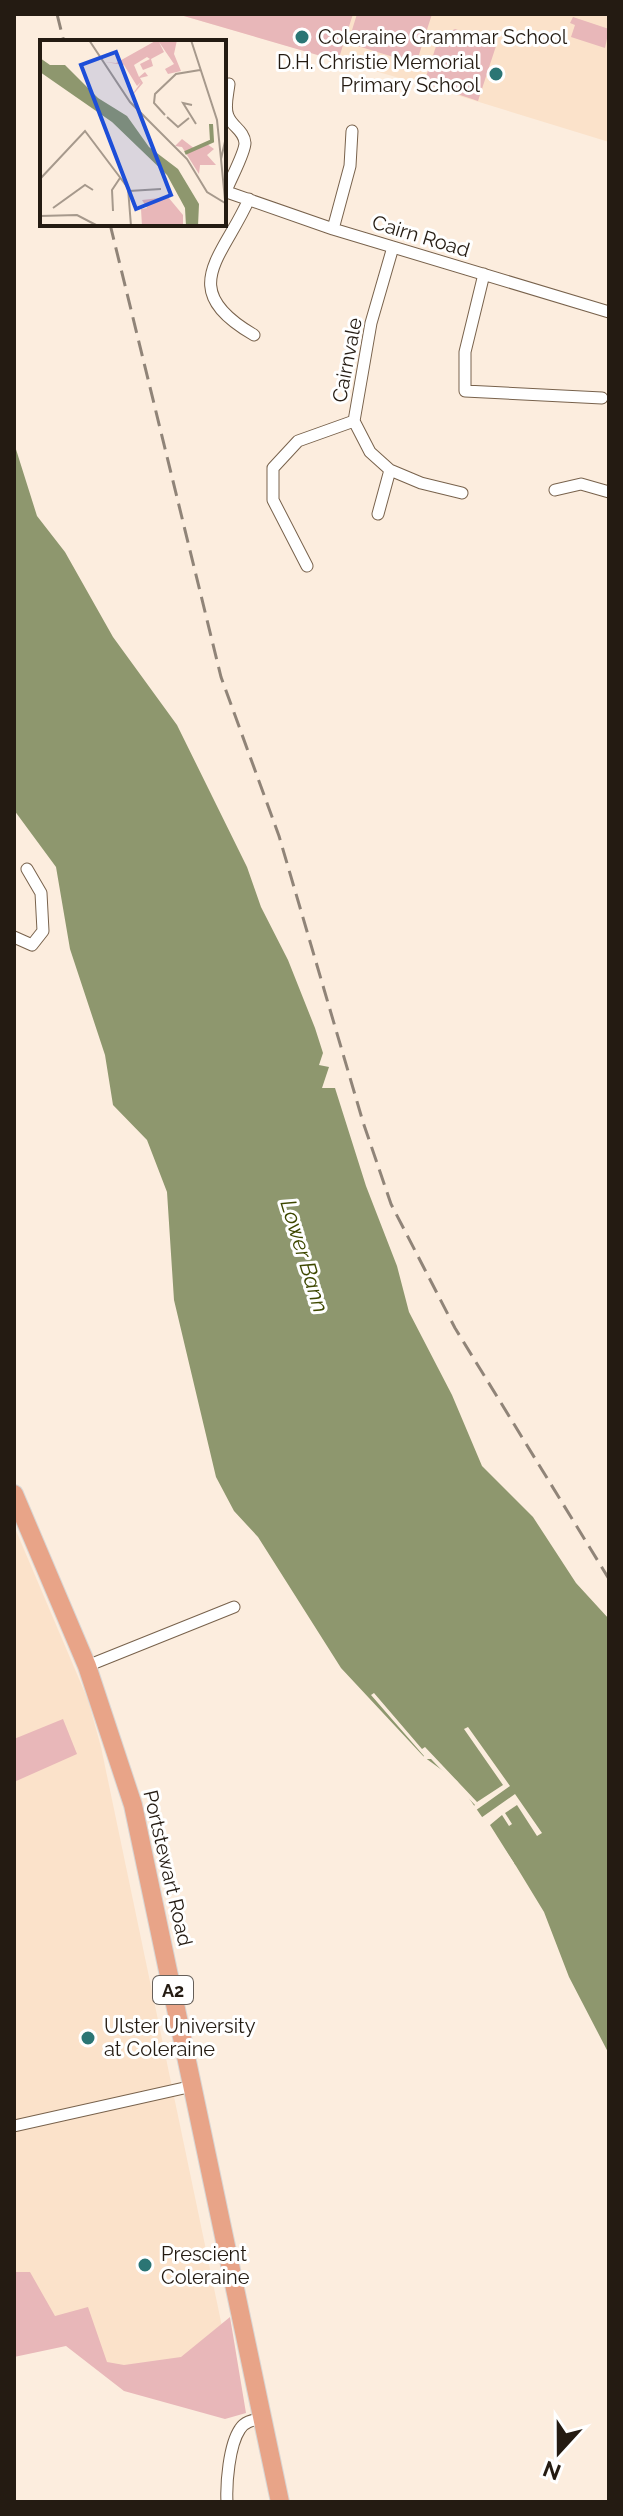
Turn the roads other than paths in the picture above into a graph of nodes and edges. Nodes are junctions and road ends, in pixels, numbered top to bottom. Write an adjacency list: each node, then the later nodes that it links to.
1 (229, 84): 2 (street)
2 (226, 108)
3 (226, 108): 5 (street)
4 (352, 131): 8 (street)
5 (226, 189)
6 (226, 191): 7 (street, Cairn Road)
7 (249, 199): 8 (street, Cairn Road); 12 (street)
8 (333, 229): 9 (street, Cairn Road)
9 (393, 247): 10 (street, Cairn Road); 14 (street, Cairnvale)
10 (484, 274): 11 (street, Cairn Road); 13 (street)
11 (609, 312)
12 (254, 335)
13 (602, 398)
14 (354, 421): 15 (street, Cairnvale); 20 (street)
15 (390, 470): 18 (street, Cairnvale); 19 (street)
16 (555, 490): 17 (street)
17 (609, 492)
18 (462, 493)
19 (378, 514)
20 (307, 566)
21 (27, 869): 22 (street)
22 (14, 937)
23 (14, 1494): 25 (main road, Portstewart Road / A2)
24 (234, 1607): 25 (street)
25 (87, 1666): 26 (main road, Portstewart Road / A2)
26 (193, 2086): 27 (street); 28 (main road, Portstewart Road / A2)
27 (14, 2126)
28 (263, 2418): 29 (street); 30 (main road, Portstewart Road / A2)
29 (227, 2502)
30 (280, 2502)

